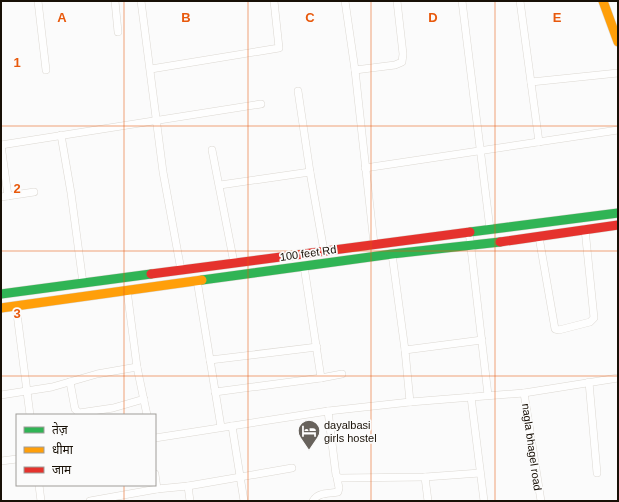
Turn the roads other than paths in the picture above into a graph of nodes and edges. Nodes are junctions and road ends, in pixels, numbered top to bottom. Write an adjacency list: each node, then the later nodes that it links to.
1 (38, 1): 13 (street)
2 (115, 1): 10 (street)
3 (141, 1): 12 (street)
4 (274, 1): 12 (street)
5 (345, 1): 14 (street)
6 (397, 1): 14 (street)
7 (462, 1): 25 (street)
8 (520, 1): 16 (street)
9 (603, 1): 11 (main road)
10 (118, 32)
11 (618, 42)
12 (151, 69): 19 (street)
13 (46, 70)
14 (355, 70): 26 (street)
15 (618, 73): 16 (street)
16 (531, 82): 22 (street)
17 (298, 92): 27 (street)
18 (260, 104): 19 (street)
19 (157, 120): 21 (street); 43 (street)
20 (618, 130): 22 (street)
21 (61, 135): 23 (street); 45 (street)
22 (539, 142): 25 (street)
23 (1, 145): 30 (street)
24 (212, 150): 28 (street)
25 (480, 151): 26 (street); 33 (street)
26 (365, 168): 37 (street)
27 (310, 172): 28 (street); 39 (street)
28 (220, 185): 41 (street)
29 (34, 192): 30 (street)
30 (4, 196)
31 (618, 212): 33 (main road)
32 (618, 225): 34 (main road, 100 feet Rd)
33 (490, 229): 35 (main road)
34 (585, 229): 36 (main road, 100 feet Rd); 36 (street)
35 (469, 231): 37 (main road); 38 (street)
36 (539, 237): 38 (main road, 100 feet Rd)
37 (374, 244): 39 (main road)
38 (470, 244): 40 (main road, 100 feet Rd); 50 (street)
39 (324, 251): 41 (main road)
40 (392, 254): 42 (main road, 100 feet Rd); 52 (street)
41 (234, 263): 43 (main road)
42 (304, 266): 44 (main road, 100 feet Rd); 51 (street)
43 (181, 270): 45 (main road)
44 (197, 280): 46 (main road, 100 feet Rd); 53 (street)
45 (83, 283): 47 (main road)
46 (127, 290): 48 (main road, 100 feet Rd); 54 (street)
47 (1, 294)
48 (16, 306): 49 (main road, 100 feet Rd); 60 (street)
49 (1, 308)
50 (482, 340): 52 (street); 64 (street)
51 (316, 347): 53 (street); 56 (street)
52 (405, 350): 67 (street)
53 (210, 360): 61 (street)
54 (137, 367): 58 (street); 66 (street)
55 (342, 374): 56 (street)
56 (321, 378): 61 (street)
57 (618, 378): 59 (street)
58 (70, 382): 60 (street); 66 (street)
59 (589, 382): 62 (street); 78 (street)
60 (27, 391): 63 (street); 69 (street)
61 (215, 392): 72 (street)
62 (524, 392): 64 (street); 94 (street, nagla bhagel road)
63 (1, 395)
64 (488, 395): 65 (street)
65 (471, 397): 67 (street); 77 (street)
66 (144, 399): 70 (street)
67 (410, 402): 68 (street)
68 (328, 411): 71 (street); 81 (street)
69 (30, 414)
70 (147, 414)
71 (232, 426): 72 (street); 79 (street)
72 (221, 427): 73 (street)
73 (156, 438)
74 (16, 459): 75 (street)
75 (1, 461)
76 (292, 468): 79 (street)
77 (480, 473): 80 (street); 93 (street)
78 (597, 473)
79 (240, 476): 84 (street); 90 (street)
80 (425, 477): 81 (street); 92 (street)
81 (337, 478): 91 (street)
82 (156, 482): 85 (street)
83 (39, 486): 87 (street)
84 (188, 486): 85 (street); 89 (street)
85 (157, 489): 86 (street)
86 (108, 500): 88 (street)
87 (41, 501)
88 (90, 501)
89 (190, 501)
90 (244, 501)
91 (313, 501)
92 (428, 501)
93 (484, 501)
94 (541, 501)

